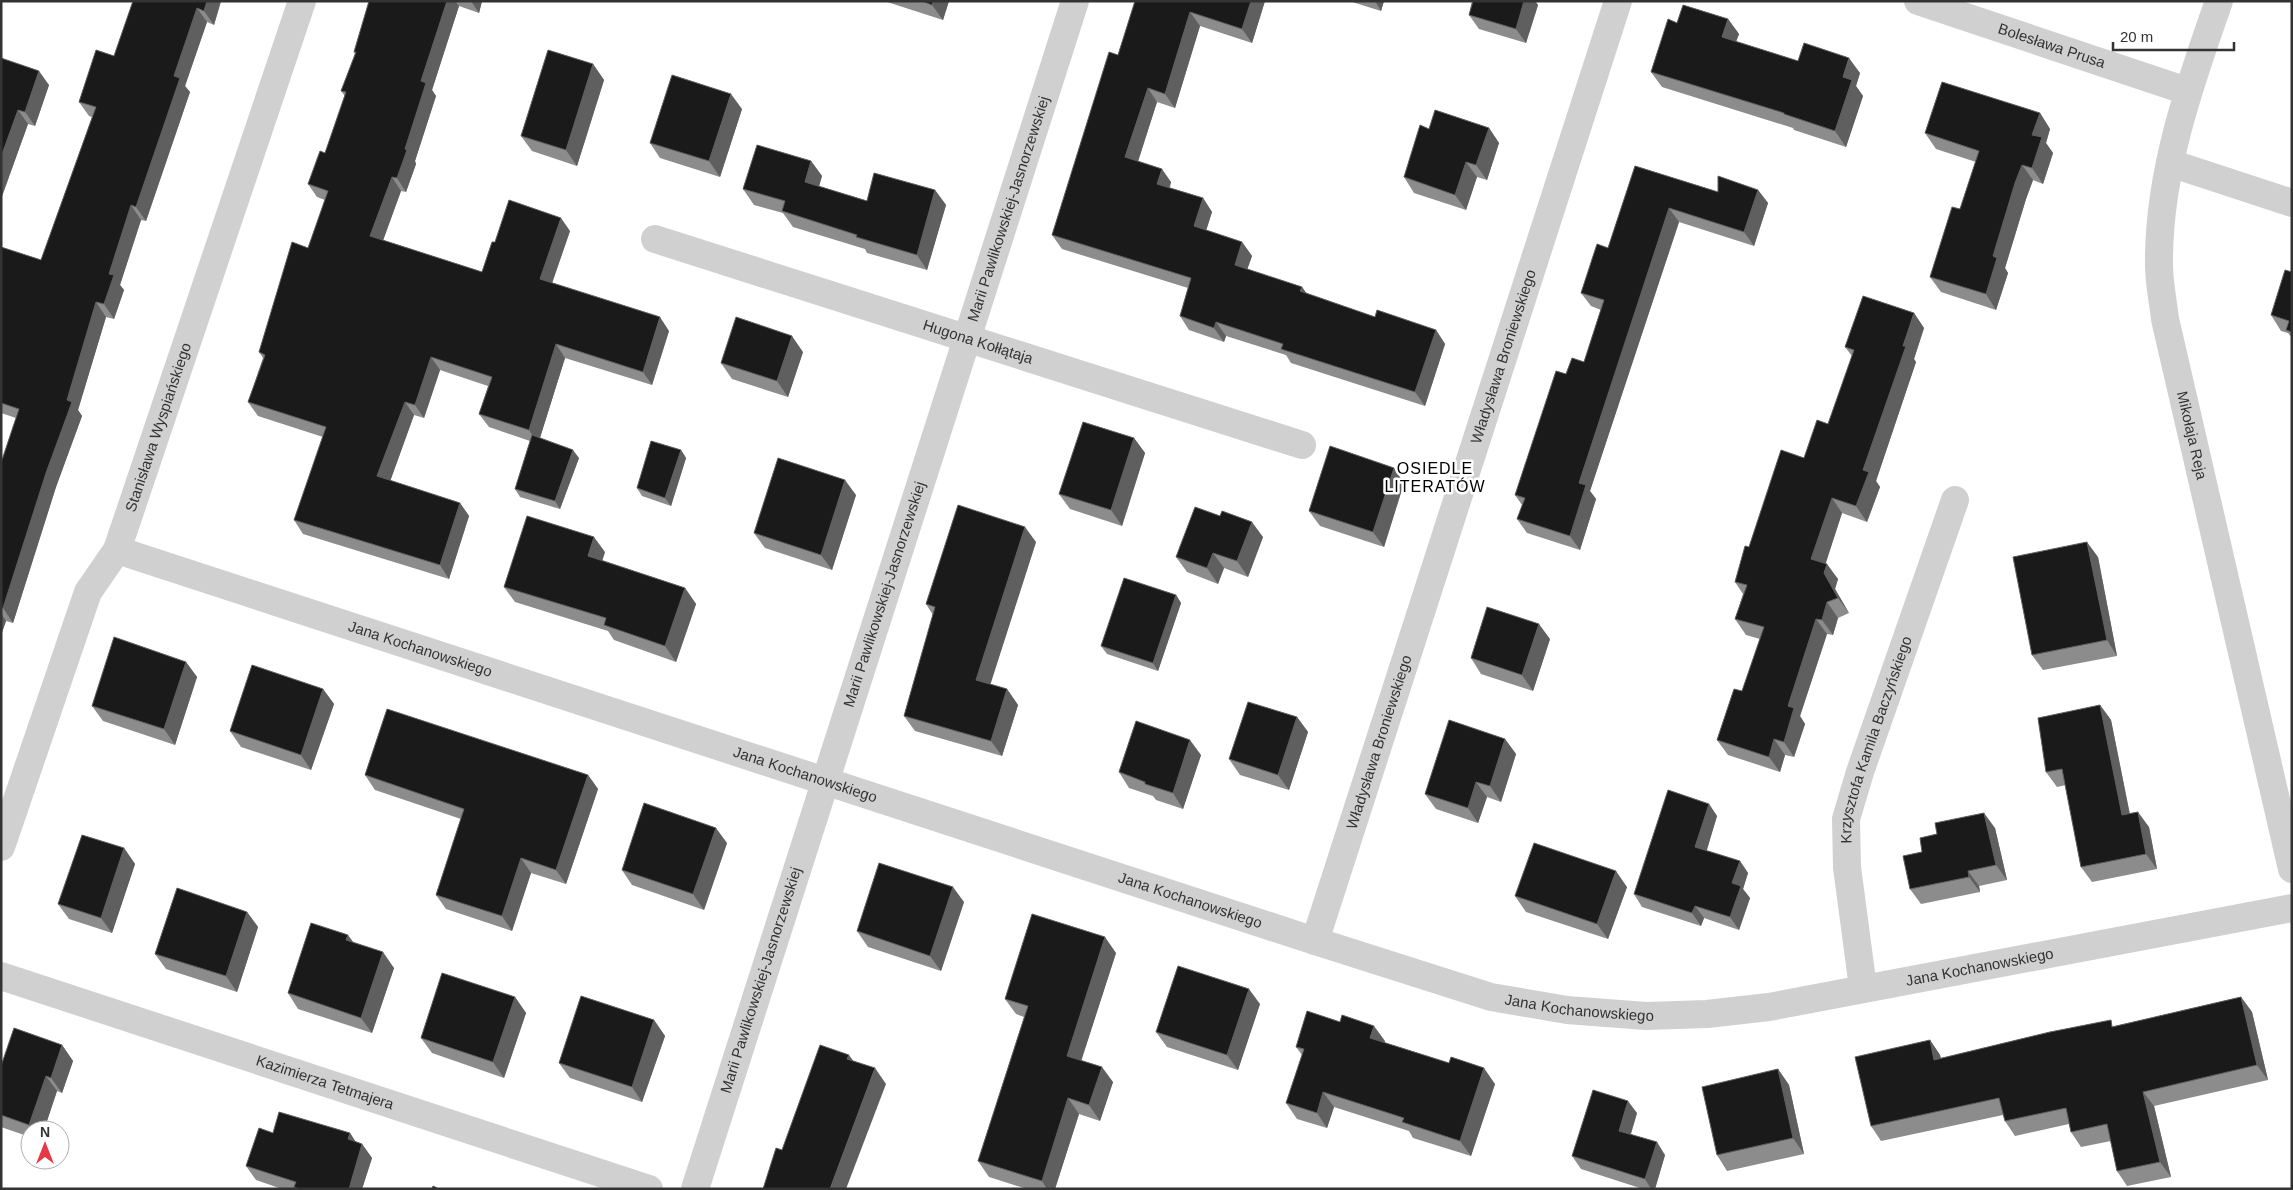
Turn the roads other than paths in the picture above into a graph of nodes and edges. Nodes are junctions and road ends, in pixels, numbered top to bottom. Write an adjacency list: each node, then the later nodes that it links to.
1 (302, 1): 13 (street, Stanisława Wyspiańskiego)
2 (1075, 1): 10 (street, Marii Pawlikowskiej-Jasnorzewskiej)
3 (1618, 1): 18 (street, Władysława Broniewskiego)
4 (1918, 1): 6 (street, Bolesława Prusa)
5 (2219, 1): 6 (street, Mikołaja Reja)
6 (2187, 92): 7 (street, Mikołaja Reja)
7 (2170, 163): 8 (street); 16 (street, Mikołaja Reja)
8 (2292, 203)
9 (654, 239): 10 (street, Hugona Kołłątaja)
10 (968, 338): 11 (street, Hugona Kołłątaja); 14 (street, Marii Pawlikowskiej-Jasnorzewskiej)
11 (1302, 445)
12 (1955, 500): 20 (street, Krzysztofa Kamila Baczyńskiego)
13 (117, 550): 14 (street, Jana Kochanowskiego); 15 (street, Stanisława Wyspiańskiego)
14 (822, 782): 18 (street, Jana Kochanowskiego); 22 (street, Marii Pawlikowskiej-Jasnorzewskiej)
15 (1, 847)
16 (2292, 870)
17 (2292, 908): 20 (street, Jana Kochanowskiego)
18 (1315, 941): 20 (street, Jana Kochanowskiego)
19 (1, 976): 21 (street, Kazimierza Tetmajera)
20 (1862, 988)
21 (650, 1189)
22 (695, 1189)

